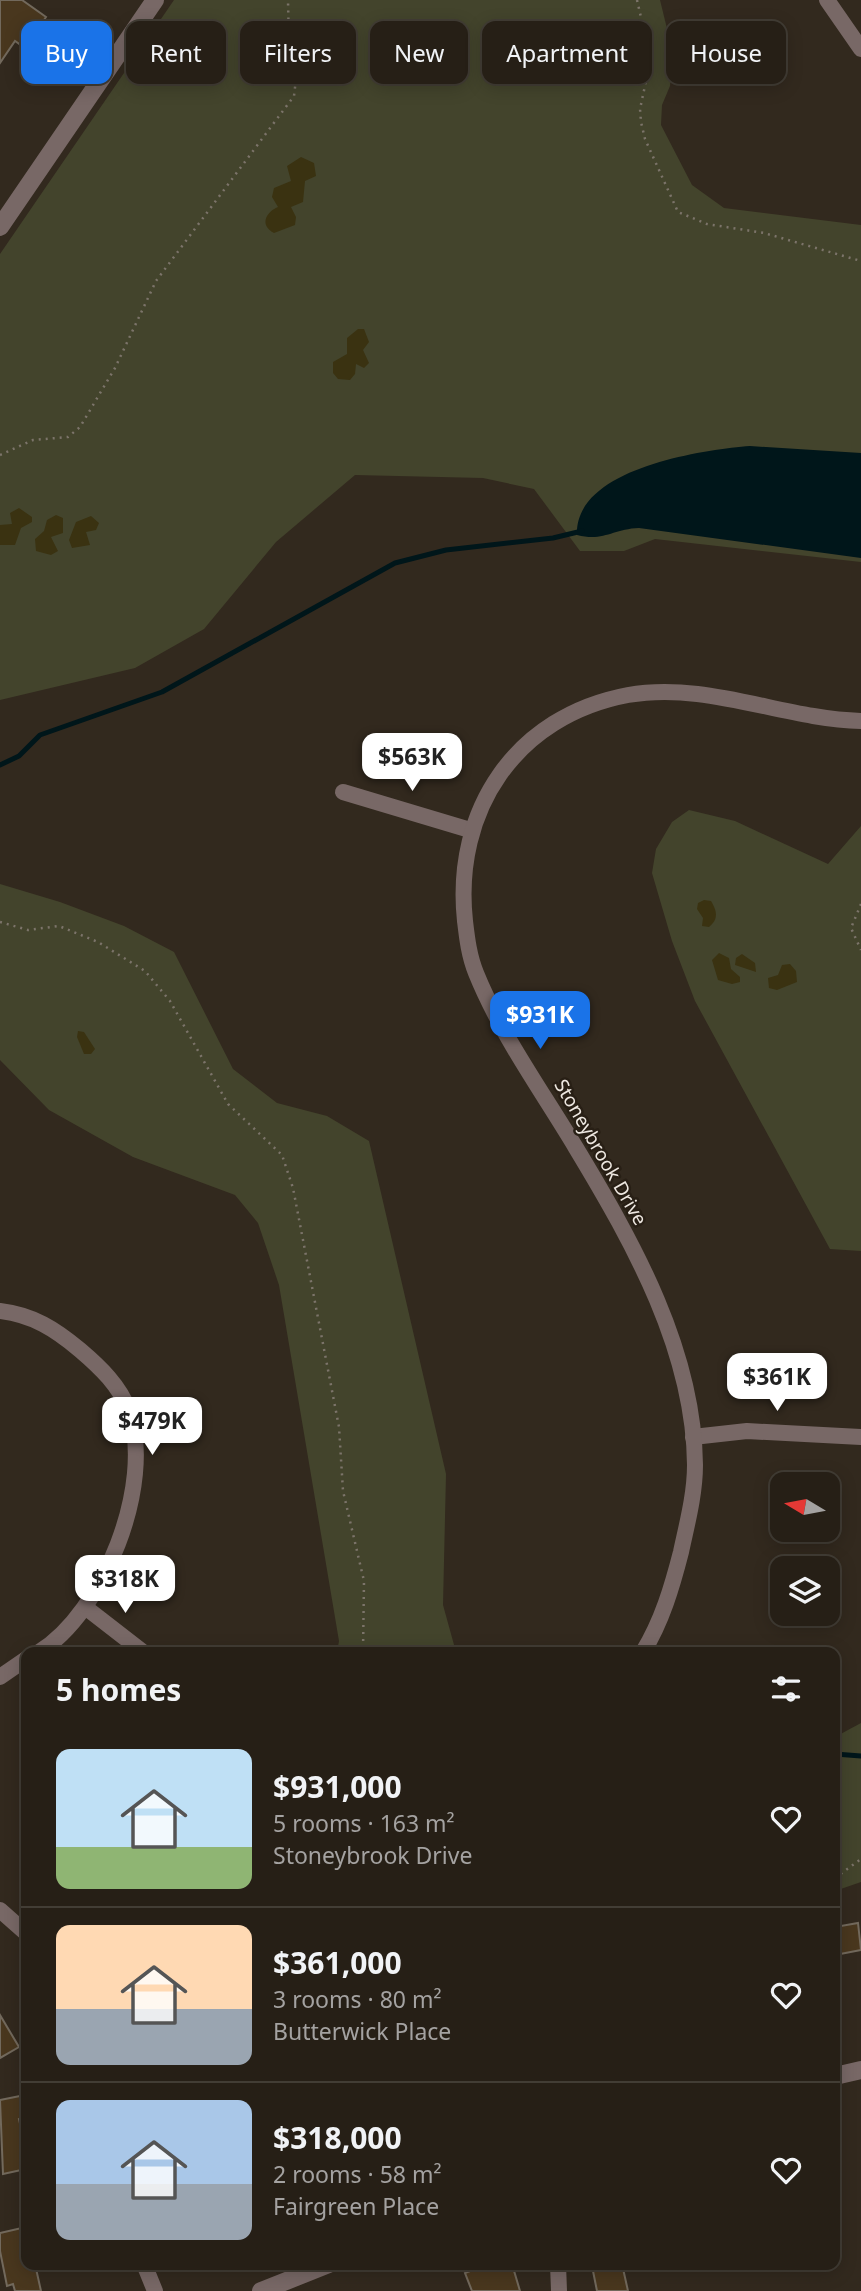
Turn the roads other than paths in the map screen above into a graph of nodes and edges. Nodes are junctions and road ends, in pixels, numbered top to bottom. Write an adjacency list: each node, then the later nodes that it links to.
1 (155, 0): 4 (street)
2 (827, 0): 3 (street)
3 (861, 49)
4 (0, 227)
5 (861, 721): 7 (street, Stoneybrook Drive)
6 (342, 792): 7 (street)
7 (470, 830): 9 (street, Stoneybrook Drive)
8 (0, 1311): 11 (street)
9 (693, 1437): 10 (street); 14 (street, Stoneybrook Drive)
10 (861, 1437)
11 (85, 1607): 12 (street); 13 (street)
12 (46, 1647)
13 (137, 1647)
14 (646, 1647)
15 (21, 1663): 16 (street)
16 (0, 1677)
17 (0, 1910): 18 (street)
18 (21, 1929)
19 (861, 2070): 20 (street)
20 (840, 2075)
21 (146, 2270): 24 (street)
22 (314, 2270): 25 (street)
23 (558, 2270): 26 (street)
24 (155, 2291)
25 (261, 2291)
26 (559, 2291)

